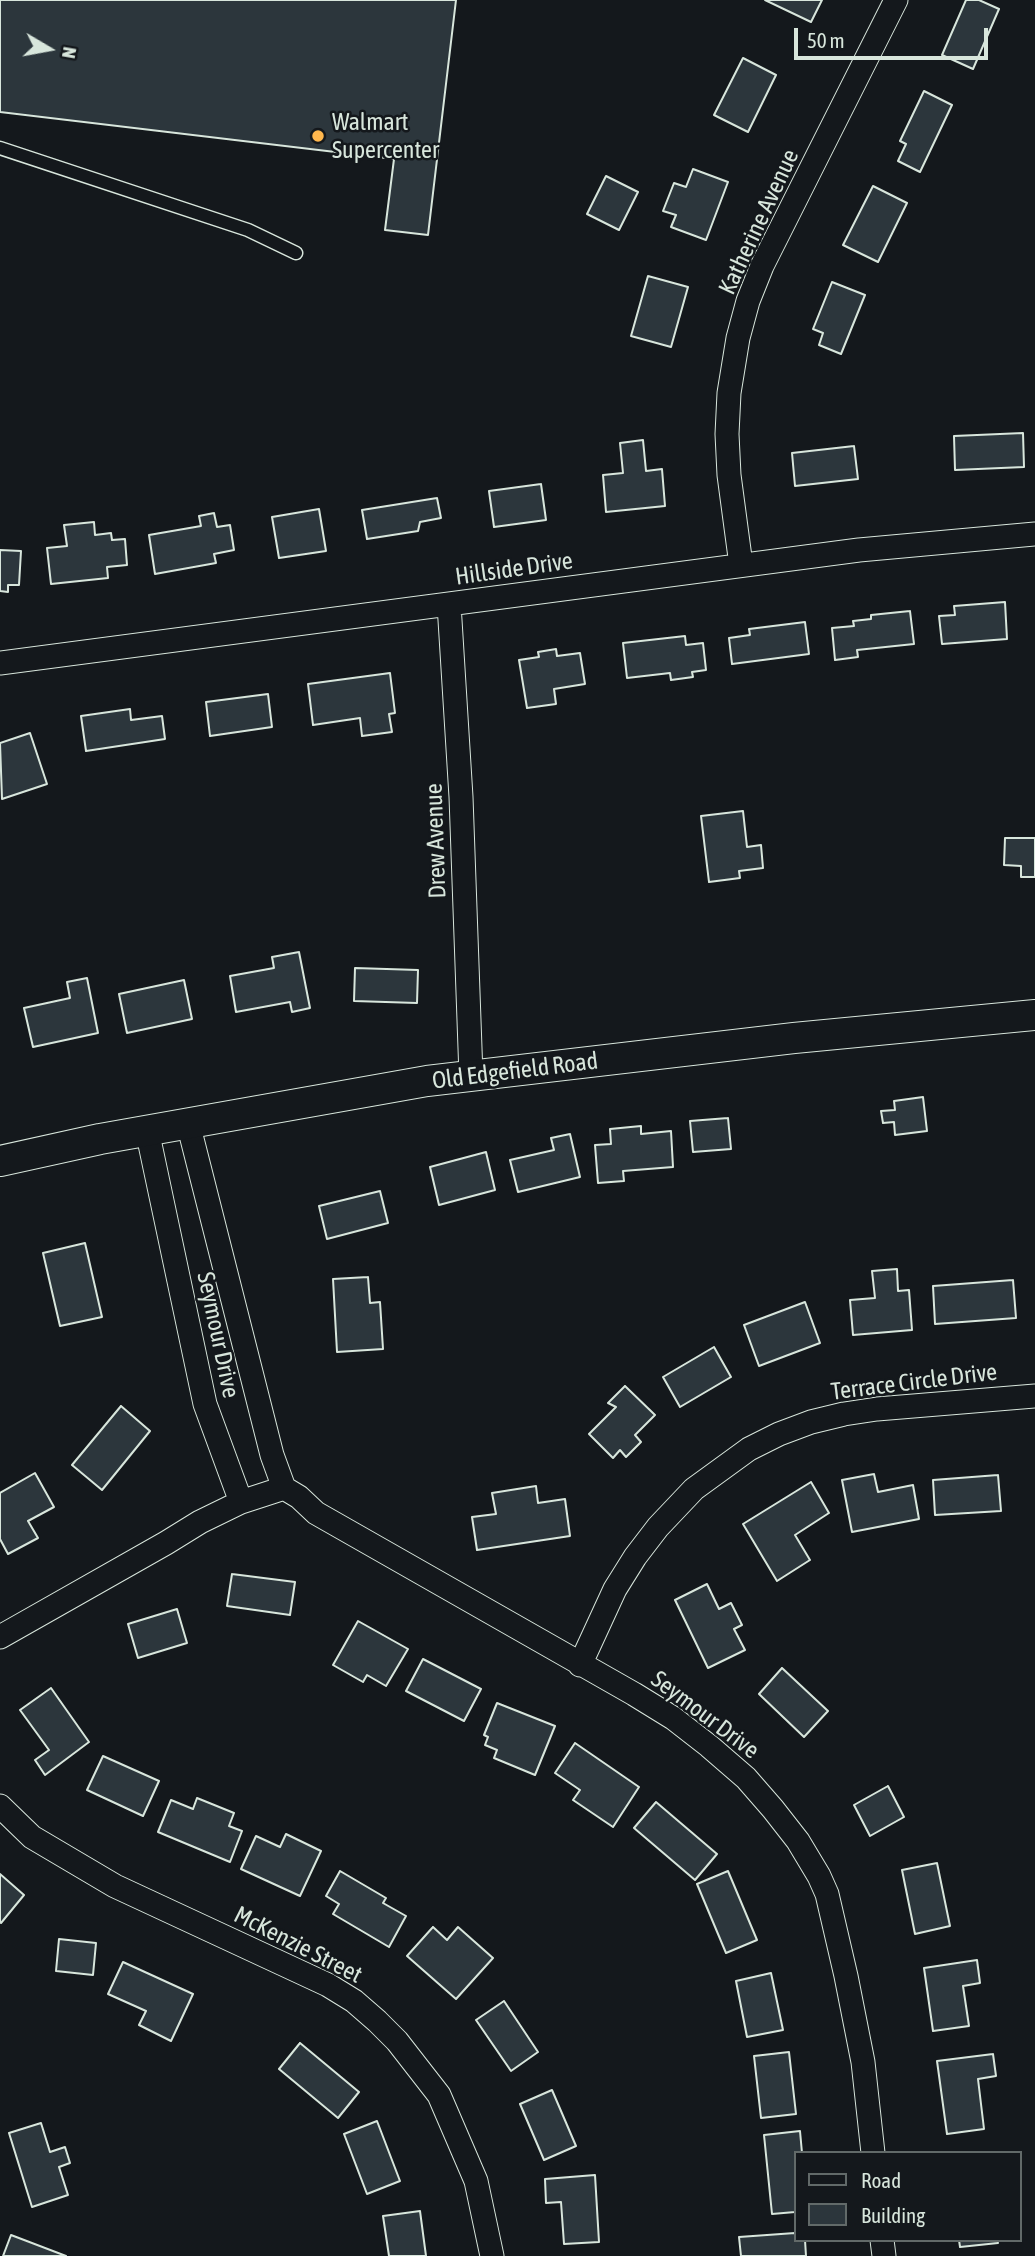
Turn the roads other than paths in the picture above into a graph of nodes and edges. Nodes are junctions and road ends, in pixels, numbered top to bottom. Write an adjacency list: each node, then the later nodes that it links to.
1 (896, 0): 5 (street, Katherine Avenue)
2 (0, 148): 3 (lane)
3 (296, 253)
4 (1035, 534): 5 (street, Hillside Drive)
5 (741, 565): 6 (street, Hillside Drive)
6 (449, 604): 7 (street, Hillside Drive); 9 (street, Drew Avenue)
7 (0, 663)
8 (1035, 1015): 9 (street, Old Edgefield Road)
9 (471, 1076): 10 (street, Old Edgefield Road)
10 (188, 1123): 11 (street, Old Edgefield Road); 14 (street, Seymour Drive)
11 (147, 1130): 12 (street, Old Edgefield Road); 15 (street, Seymour Drive)
12 (0, 1161)
13 (1035, 1396): 17 (street, Terrace Circle Drive)
14 (284, 1488): 15 (street); 17 (street, Seymour Drive)
15 (241, 1502): 16 (street)
16 (0, 1637)
17 (580, 1665): 19 (street, Seymour Drive)
18 (0, 1806): 20 (street, McKenzie Street)
19 (873, 2151)
20 (492, 2256)

